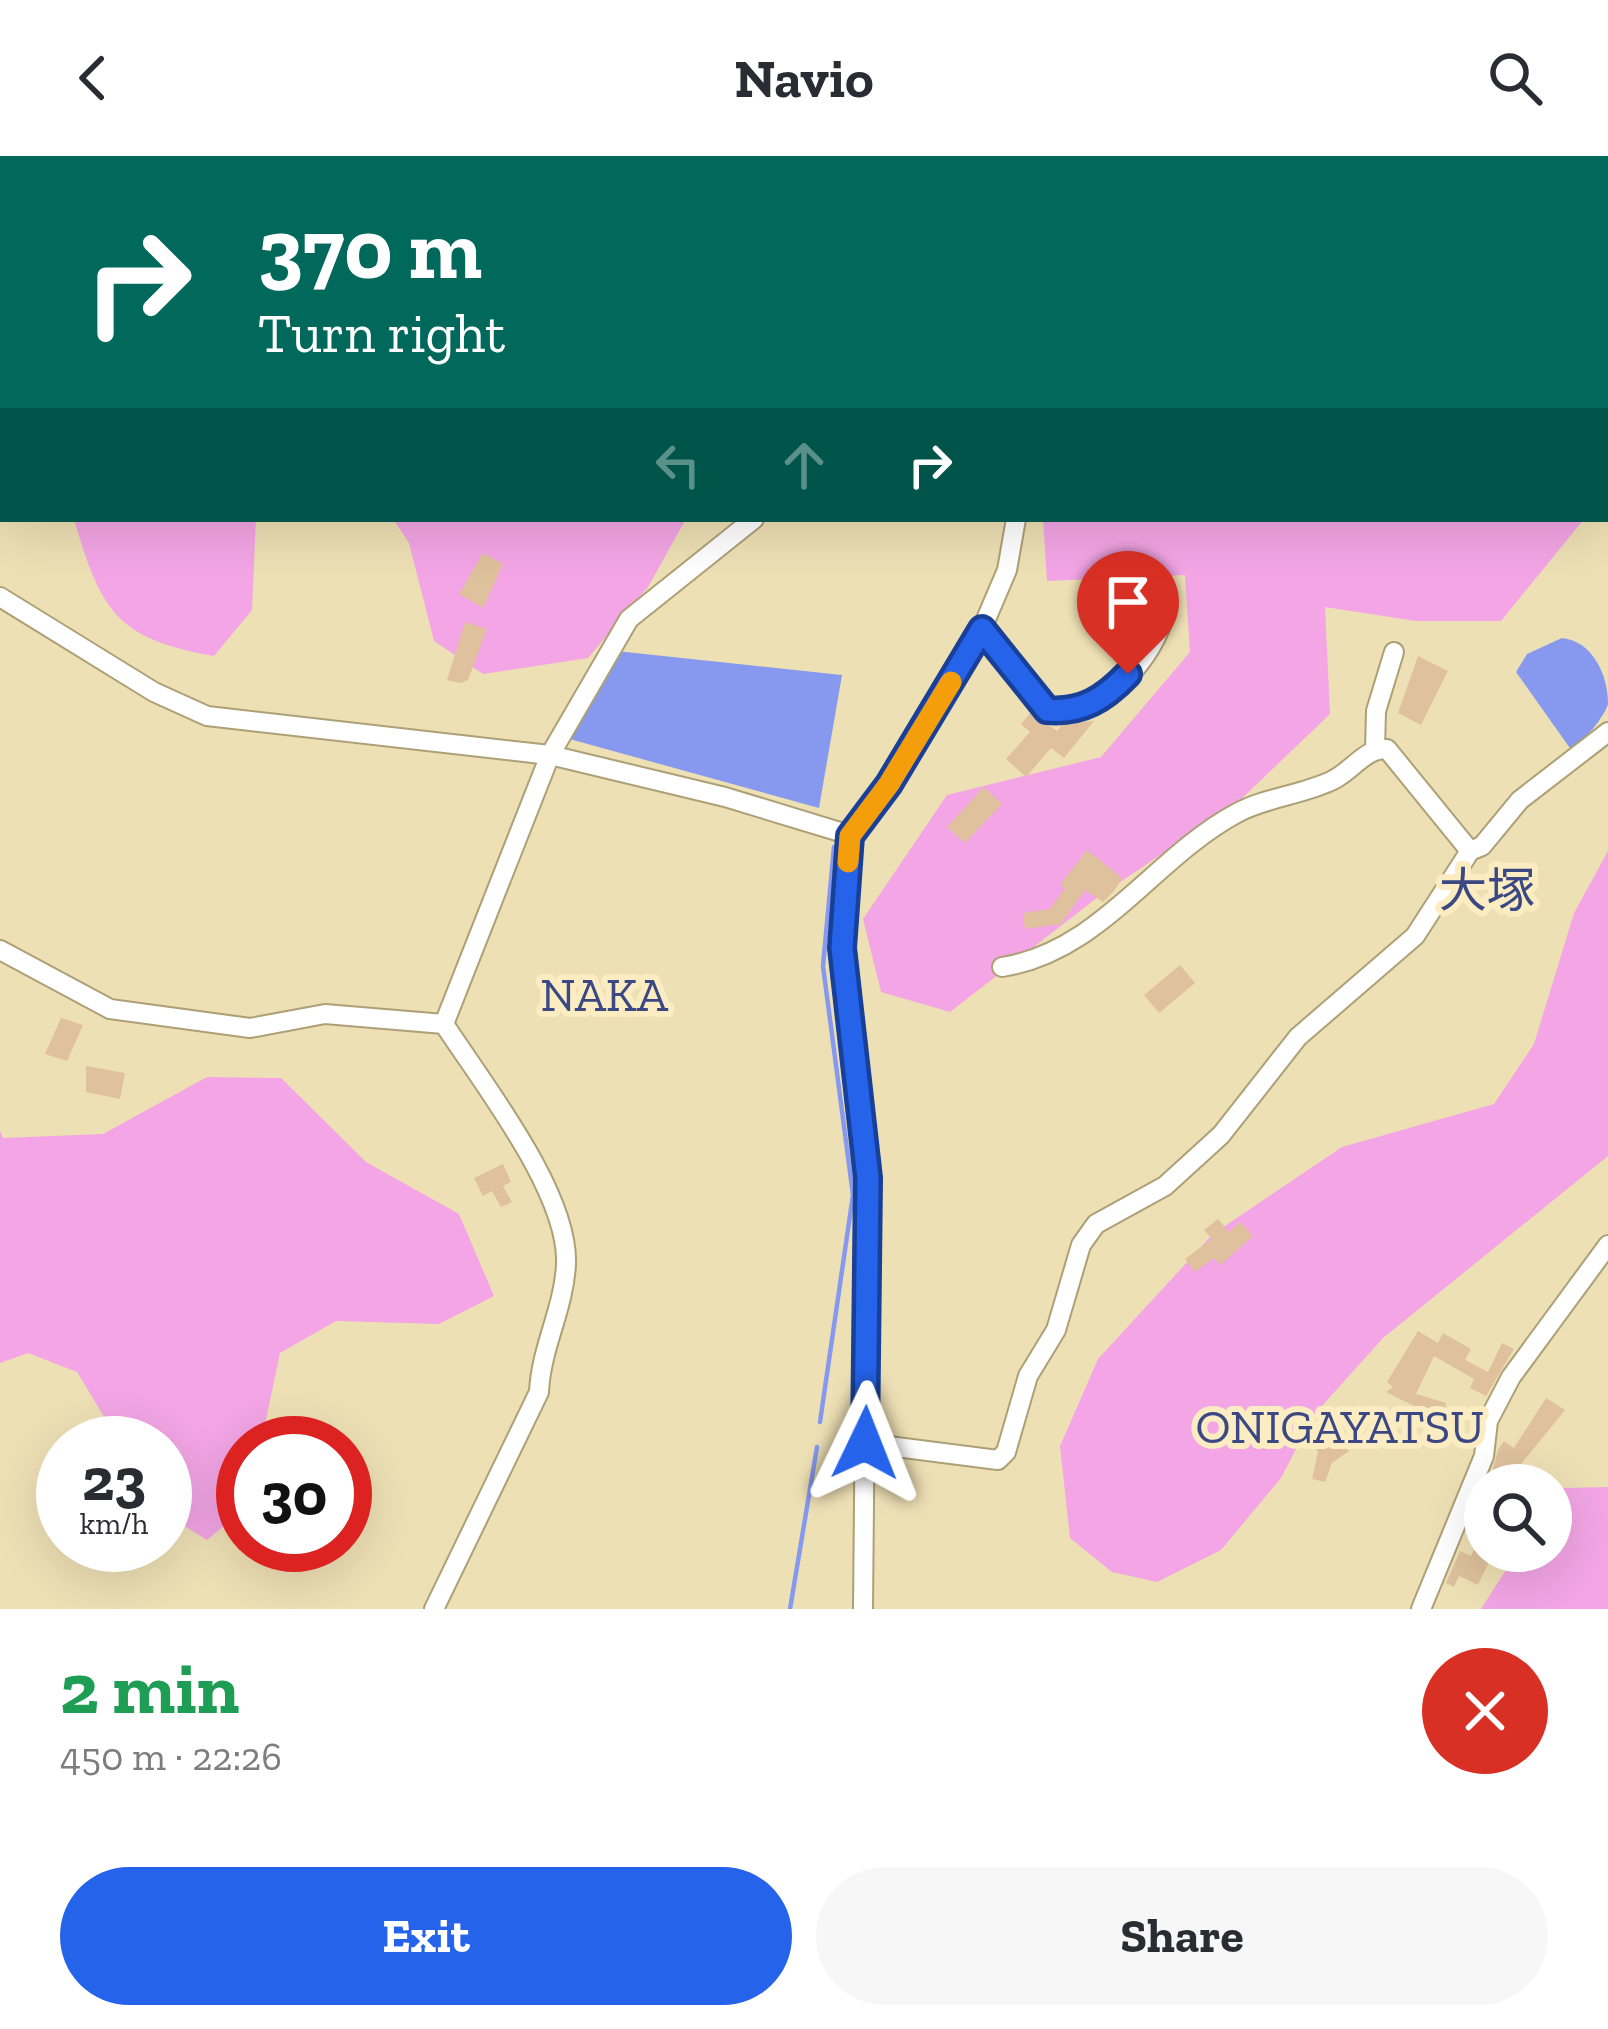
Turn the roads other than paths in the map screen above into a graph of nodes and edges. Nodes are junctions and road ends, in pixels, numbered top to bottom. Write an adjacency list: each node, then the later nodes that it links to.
1 (750, 522): 9 (street)
2 (1015, 522): 5 (street)
3 (0, 597): 9 (street)
4 (1163, 620): 5 (street)
5 (982, 629): 10 (street)
6 (1394, 652): 8 (street)
7 (1608, 732): 11 (street)
8 (1375, 749): 11 (street); 13 (street)
9 (550, 755): 10 (street); 14 (street)
10 (850, 836): 16 (street)
11 (1470, 851): 16 (street)
12 (0, 950): 14 (street)
13 (1002, 967)
14 (444, 1024): 17 (street)
15 (1608, 1245): 19 (street)
16 (865, 1443): 18 (street)
17 (434, 1609)
18 (863, 1609)
19 (1421, 1609)

